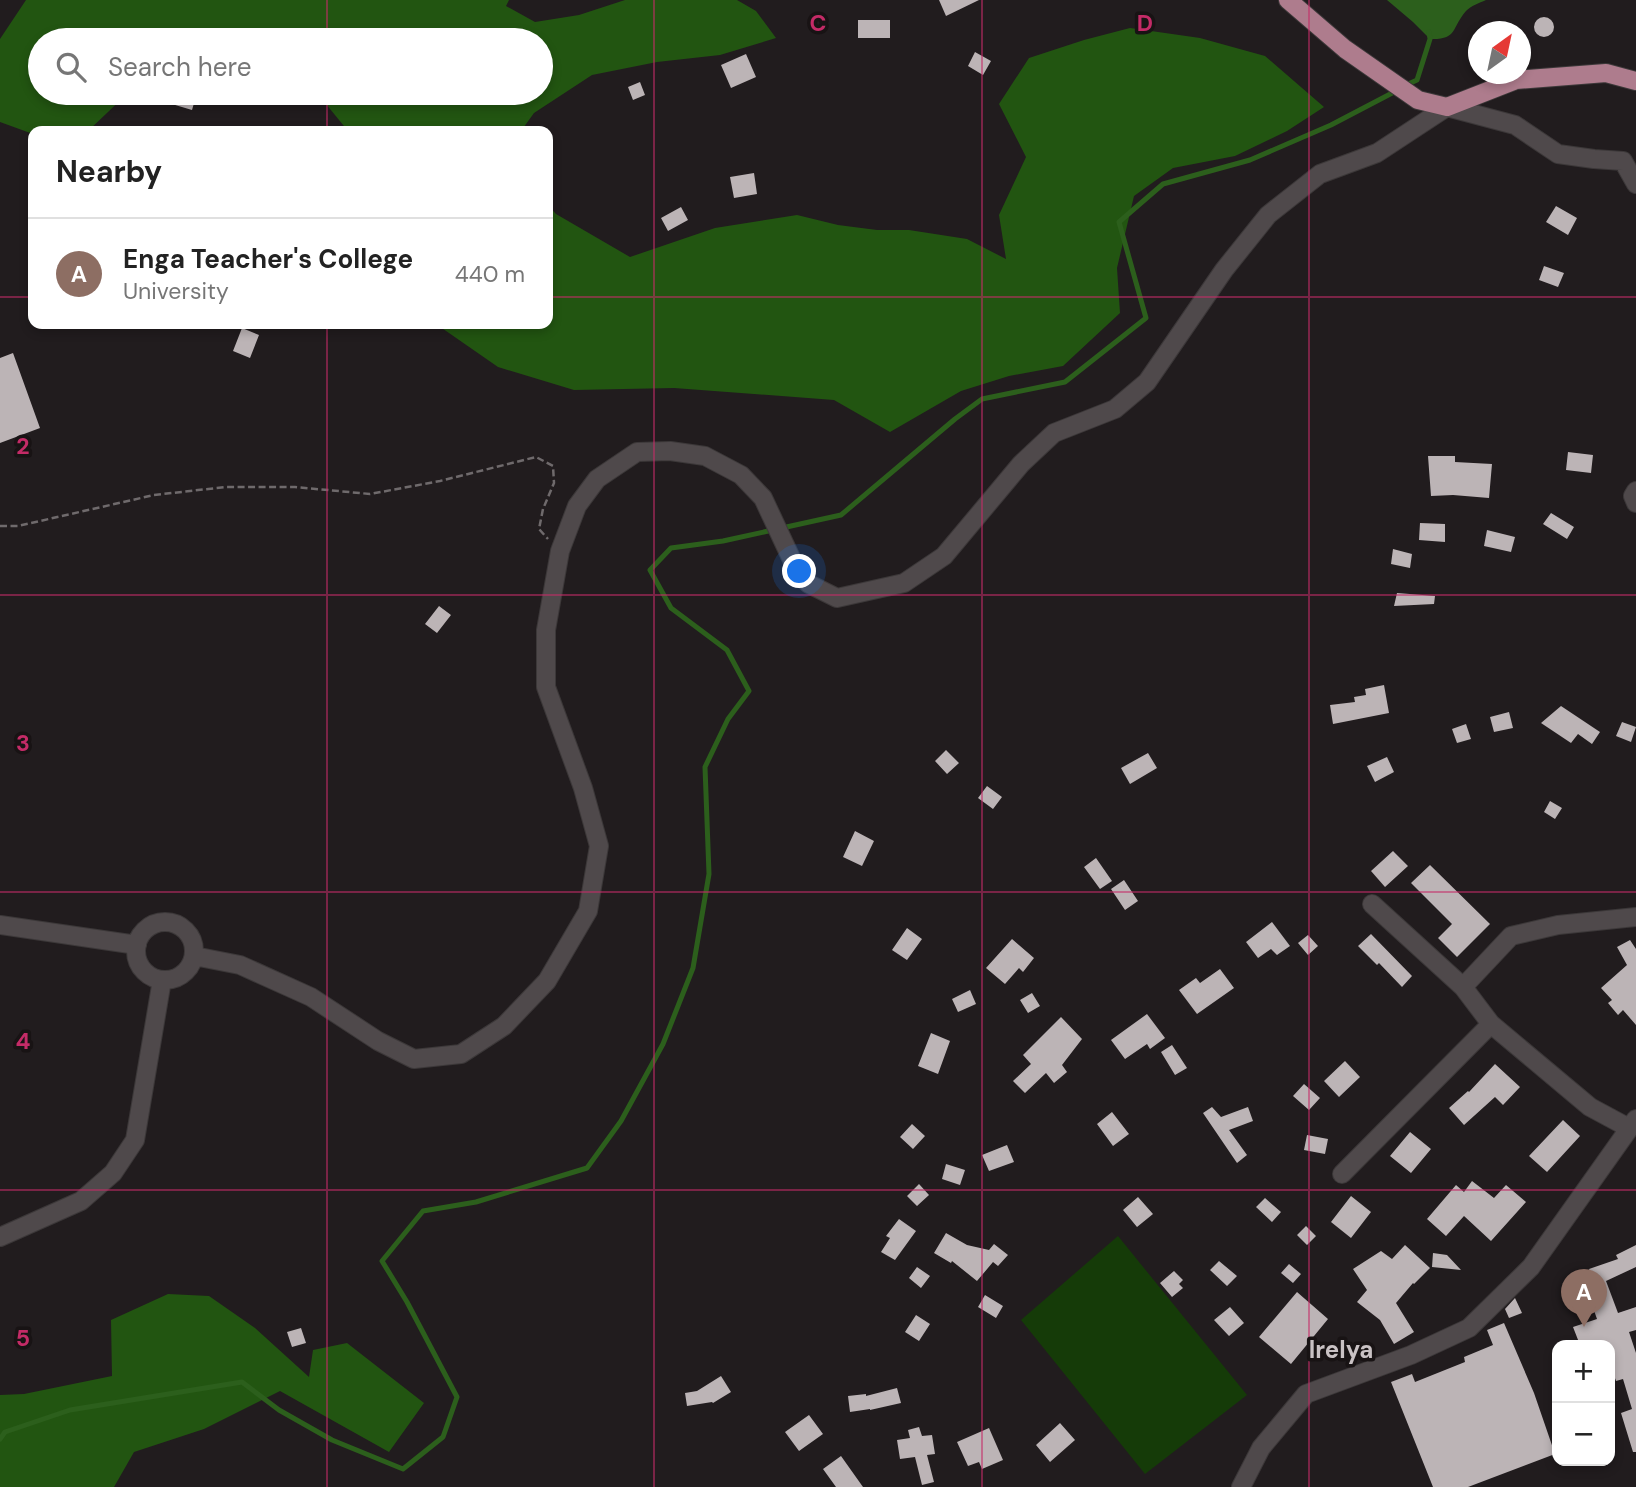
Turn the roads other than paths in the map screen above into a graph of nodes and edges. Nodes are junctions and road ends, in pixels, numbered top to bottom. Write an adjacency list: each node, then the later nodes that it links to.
1 (1288, 0): 3 (main road)
2 (1636, 81): 3 (main road)
3 (1447, 107): 4 (street); 11 (street)
4 (1636, 184)
5 (1636, 491): 6 (street)
6 (1636, 503)
7 (1372, 904): 13 (street)
8 (1636, 917): 13 (street)
9 (0, 925): 10 (street)
10 (137, 945): 11 (street); 12 (street)
11 (194, 956): 12 (street)
12 (163, 980): 17 (street)
13 (1464, 987): 14 (street)
14 (1492, 1024): 15 (street); 16 (street)
15 (1633, 1124): 18 (street)
16 (1342, 1174)
17 (0, 1237)
18 (1241, 1487)

